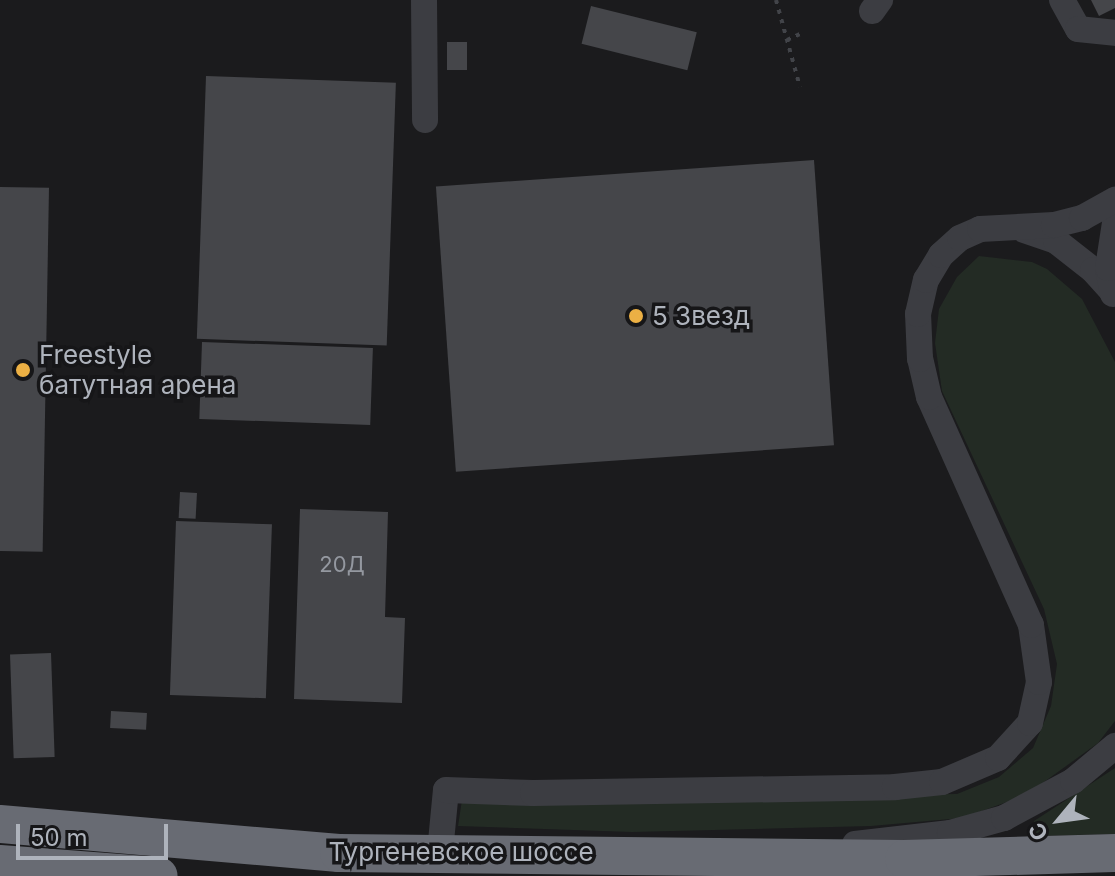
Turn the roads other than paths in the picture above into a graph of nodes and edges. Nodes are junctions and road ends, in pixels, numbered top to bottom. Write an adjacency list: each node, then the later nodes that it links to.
1 (424, 0): 4 (street)
2 (1062, 0): 3 (street)
3 (1115, 33)
4 (425, 120)
5 (1115, 200): 7 (street)
6 (1115, 223): 8 (street)
7 (1001, 227): 8 (street); 11 (street)
8 (1113, 295)
9 (1115, 746): 13 (street)
10 (0, 824): 11 (highway, Тургеневское шоссе)
11 (440, 852): 13 (highway, Тургеневское шоссе)
12 (1115, 853): 13 (highway, Тургеневское шоссе)
13 (753, 855)
14 (0, 864): 15 (highway)
15 (159, 876)

